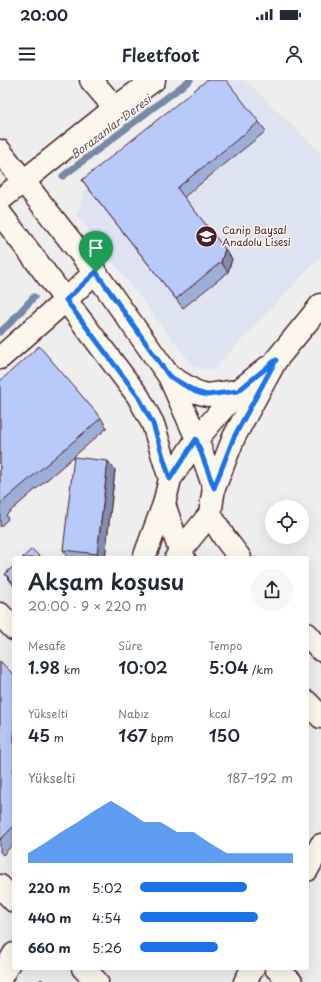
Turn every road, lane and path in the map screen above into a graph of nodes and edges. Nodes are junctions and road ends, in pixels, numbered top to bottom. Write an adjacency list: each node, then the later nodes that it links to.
1 (91, 80): 3 (main road)
2 (154, 80): 3 (main road)
3 (115, 108): 5 (main road)
4 (0, 151): 5 (main road)
5 (24, 181): 6 (main road); 8 (main road)
6 (0, 200)
7 (0, 213): 9 (main road)
8 (96, 272): 9 (main road); 13 (main road)
9 (66, 300): 11 (main road); 16 (main road)
10 (321, 305): 12 (main road)
11 (0, 358)
12 (276, 360): 14 (main road); 17 (main road)
13 (169, 376): 14 (main road); 15 (main road)
14 (238, 391): 15 (main road)
15 (196, 439): 16 (main road); 17 (main road)
16 (170, 479): 18 (main road)
17 (214, 488): 19 (main road)
18 (164, 504): 20 (main road); 21 (main road)
19 (210, 514): 21 (main road); 22 (main road)
20 (145, 556)
21 (180, 556)
22 (238, 556)
23 (0, 614): 24 (main road)
24 (12, 627)
25 (309, 636): 26 (main road)
26 (321, 650)
27 (309, 704): 28 (main road)
28 (321, 717)
29 (321, 845): 30 (main road)
30 (309, 866)
31 (0, 886): 32 (main road)
32 (12, 899)
33 (12, 958): 37 (main road)
34 (85, 970): 38 (main road)
35 (252, 970): 39 (main road)
36 (278, 970): 40 (main road)
37 (0, 979)
38 (97, 982)
39 (245, 982)
40 (291, 982)

